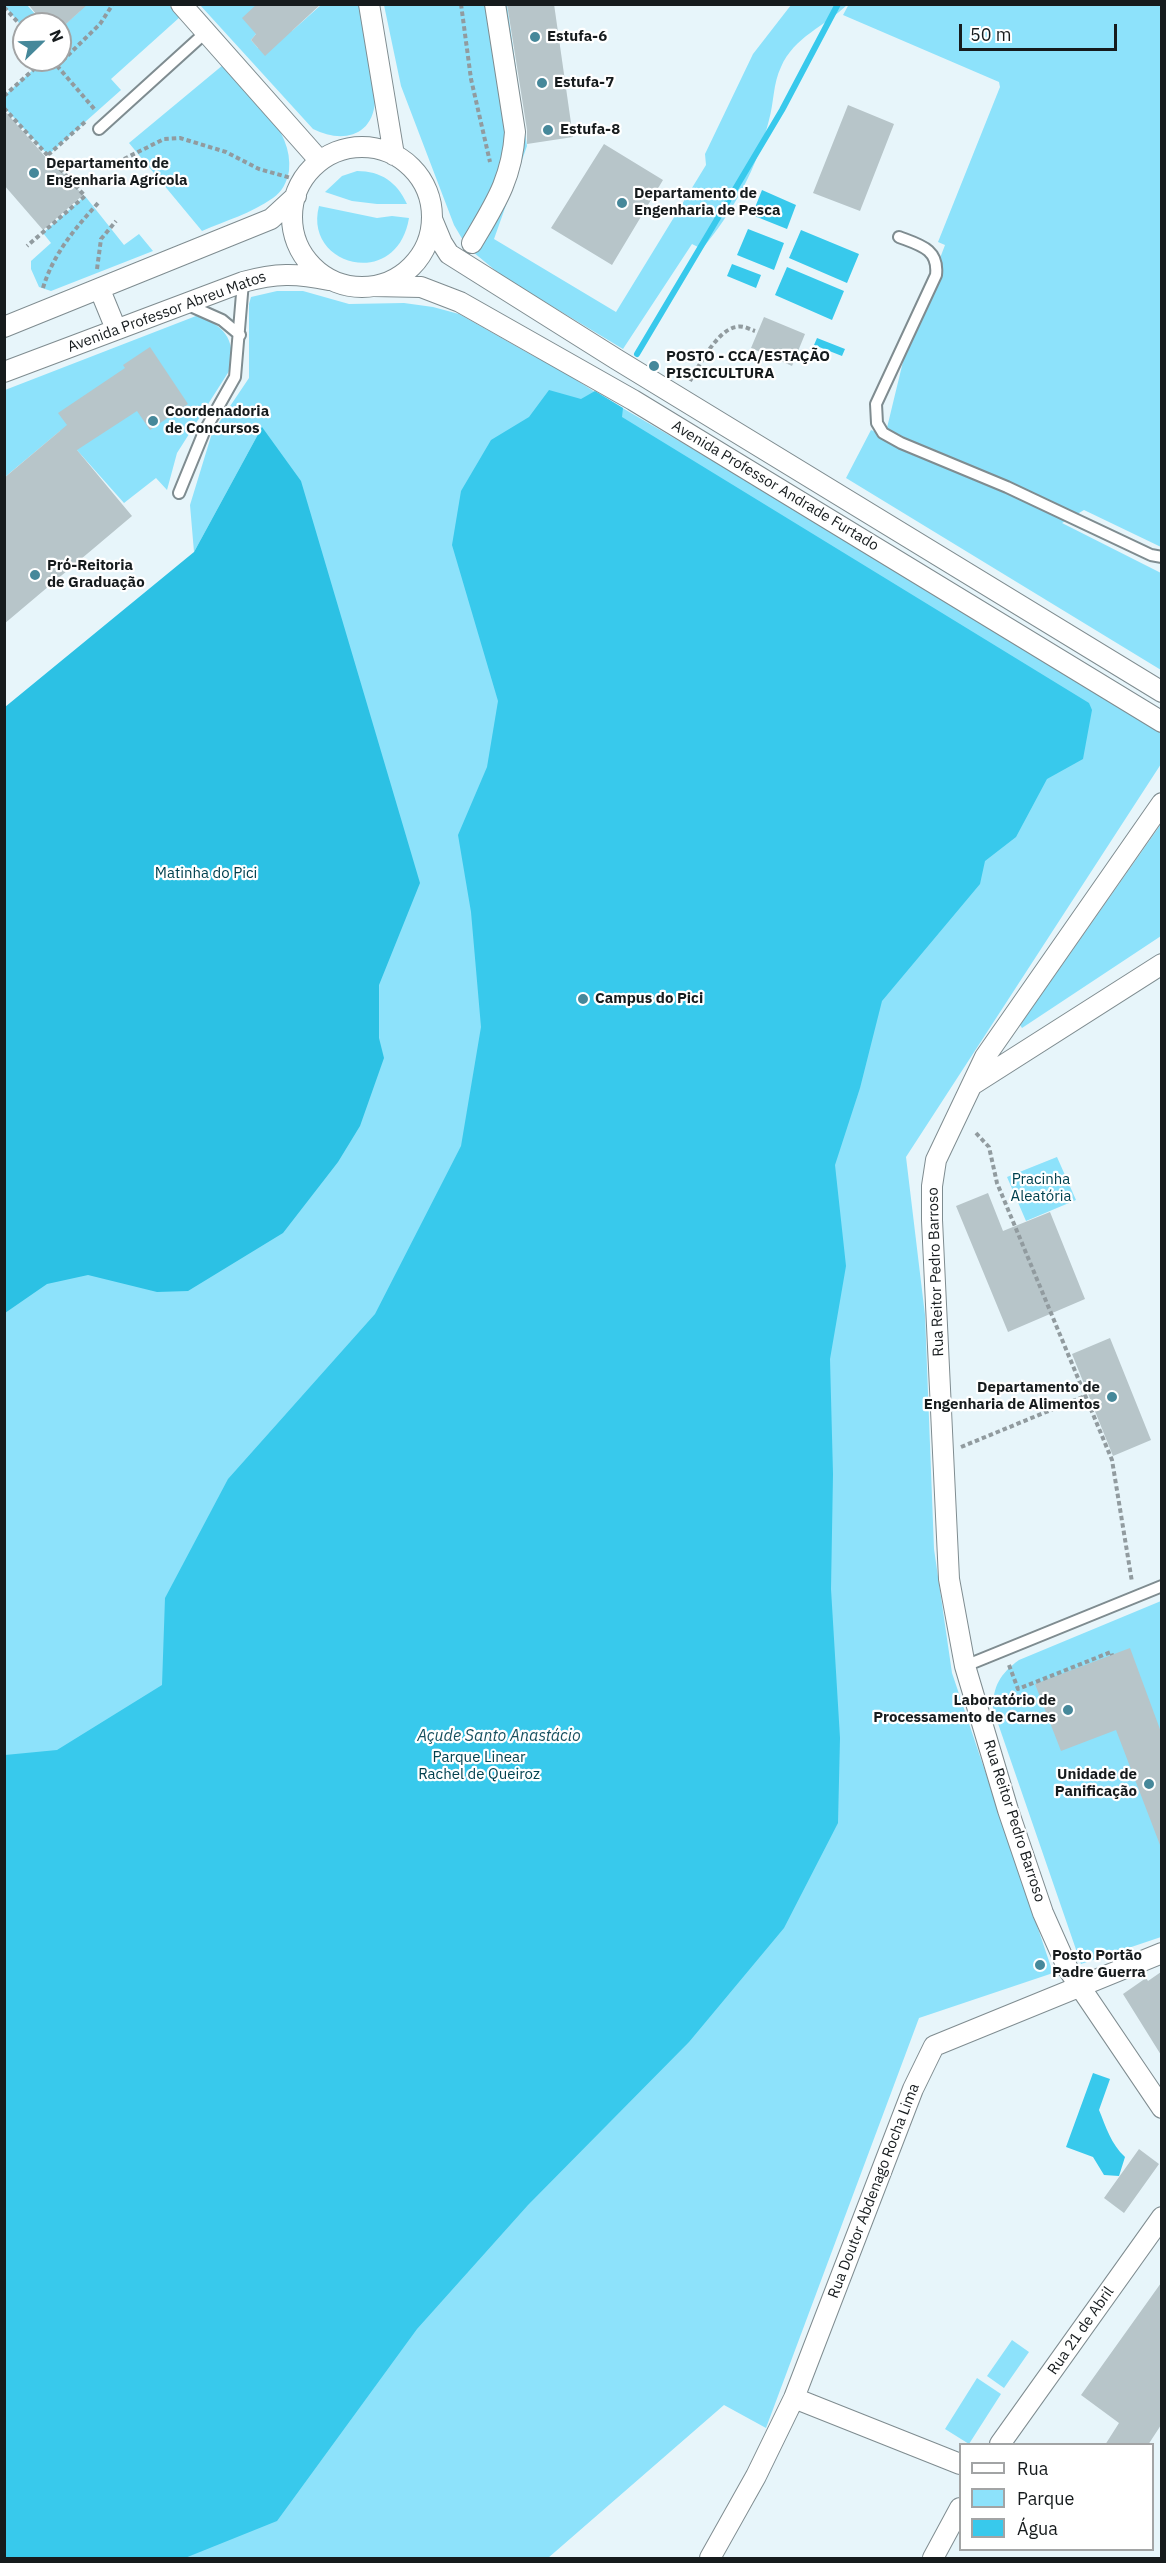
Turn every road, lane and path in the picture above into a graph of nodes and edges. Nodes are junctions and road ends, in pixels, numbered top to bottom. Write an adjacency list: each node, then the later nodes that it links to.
1 (113, 4): 7 (path)
2 (181, 4): 6 (street)
3 (369, 4): 14 (street)
4 (461, 4): 17 (path)
5 (495, 4): 24 (street)
6 (206, 32): 12 (lane); 16 (street)
7 (72, 51)
8 (31, 72): 10 (path)
9 (62, 72): 13 (path)
10 (4, 96)
11 (4, 108): 13 (path)
12 (99, 129)
13 (48, 155): 25 (path)
14 (394, 155): 16 (street); 21 (street)
15 (124, 159): 18 (path)
16 (320, 161): 19 (street)
17 (490, 166)
18 (288, 176)
19 (296, 196): 26 (street); 27 (street)
20 (100, 201): 30 (path)
21 (432, 219): 29 (street); 40 (street, Avenida Professor Andrade Furtado)
22 (116, 221): 26 (path)
23 (899, 237): 39 (lane)
24 (472, 243)
25 (27, 246)
26 (99, 281): 32 (street); 33 (street)
27 (333, 281): 28 (street, Avenida Professor Abreu Matos); 29 (street)
28 (243, 282): 31 (street, Avenida Professor Abreu Matos); 35 (lane)
29 (374, 286): 41 (street, Avenida Professor Andrade Furtado)
30 (43, 288)
31 (183, 303): 33 (street, Avenida Professor Abreu Matos); 35 (lane)
32 (4, 327)
33 (117, 329): 37 (street, Avenida Professor Abreu Matos)
34 (755, 331): 36 (path)
35 (240, 335): 38 (lane)
36 (700, 364)
37 (4, 372)
38 (179, 493)
39 (1161, 558)
40 (1161, 692)
41 (1161, 722)
42 (1161, 803): 44 (street, Rua Reitor Pedro Barroso)
43 (1161, 964): 44 (street)
44 (972, 1085): 52 (street, Rua Reitor Pedro Barroso)
45 (976, 1133): 46 (path)
46 (1085, 1396): 47 (path); 49 (path)
47 (957, 1448)
48 (1161, 1586): 49 (lane)
49 (1134, 1597): 52 (lane)
50 (1112, 1654): 51 (path)
51 (1009, 1664)
52 (965, 1666): 54 (street, Rua Reitor Pedro Barroso)
53 (1161, 1953): 54 (street, Rua Doutor Abdenago Rocha Lima)
54 (1079, 1985): 55 (street, Rua Reitor Pedro Barroso); 57 (street, Rua Doutor Abdenago Rocha Lima)
55 (1161, 2108)
56 (1161, 2217): 58 (street, Rua 21 de Abril)
57 (794, 2398): 59 (street); 61 (street, Rua Doutor Abdenago Rocha Lima)
58 (1001, 2443)
59 (959, 2464)
60 (959, 2510): 62 (street)
61 (710, 2559)
62 (933, 2559)

